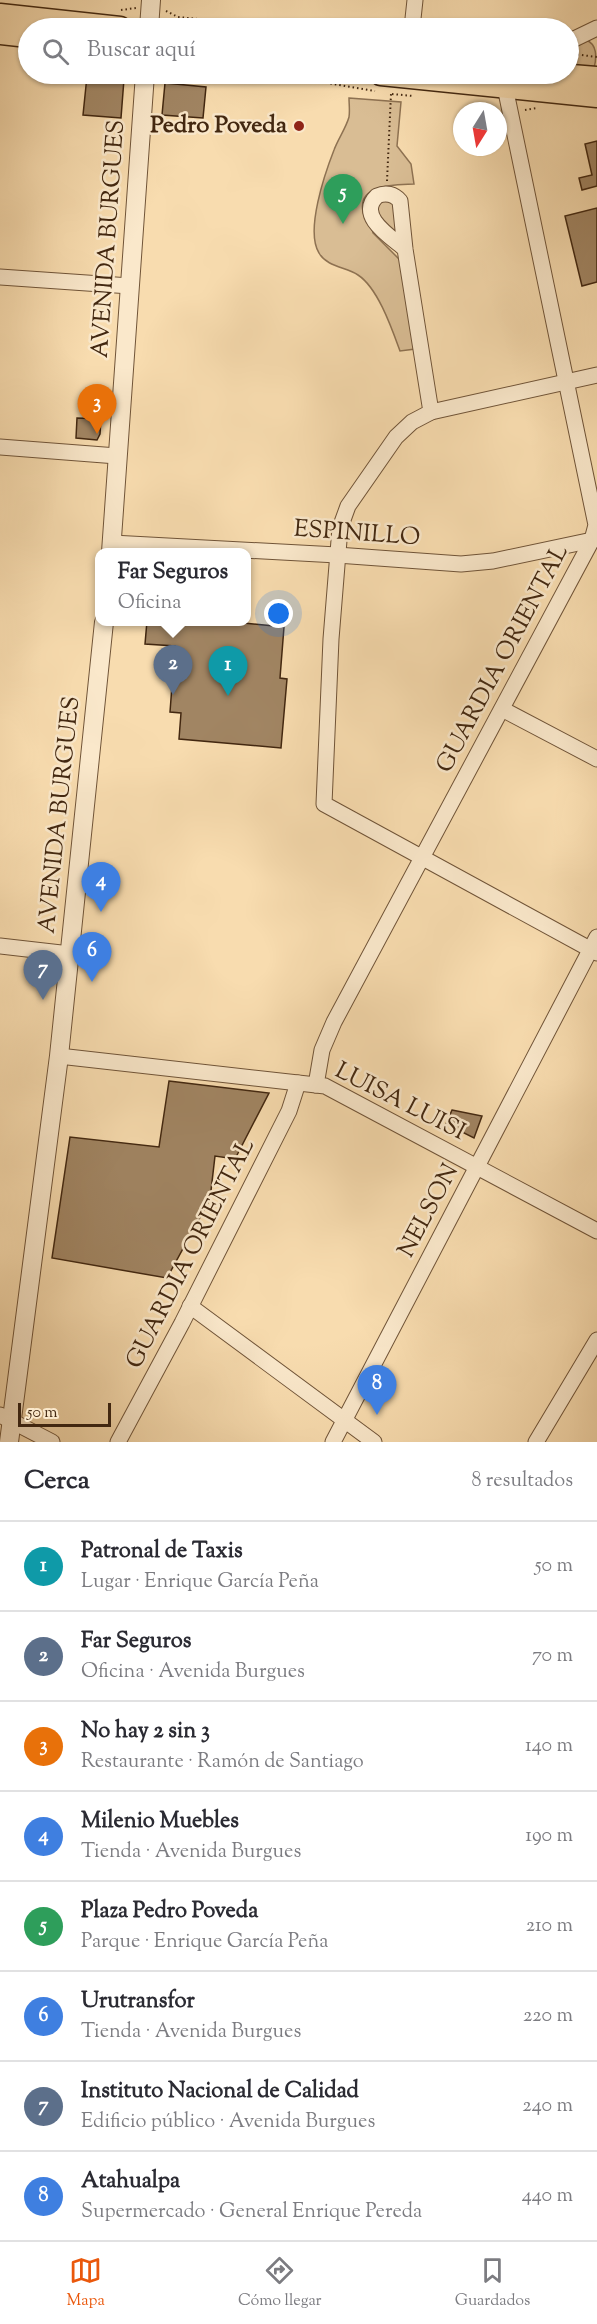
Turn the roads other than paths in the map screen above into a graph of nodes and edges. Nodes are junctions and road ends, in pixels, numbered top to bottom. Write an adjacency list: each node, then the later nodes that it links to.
1 (151, 0): 5 (street)
2 (415, 0): 6 (street)
3 (0, 15): 4 (main road)
4 (28, 18)
5 (150, 18)
6 (413, 18)
7 (597, 28): 10 (street)
8 (0, 33): 9 (main road)
9 (18, 35)
10 (579, 37)
11 (579, 77): 12 (main road)
12 (597, 78)
13 (144, 84): 19 (street, AVENIDA BURGUES)
14 (477, 84): 15 (main road)
15 (504, 87): 16 (main road); 21 (street, GUARDIA ORIENTAL)
16 (597, 96)
17 (405, 249): 17 (street); 22 (street)
18 (0, 277): 19 (street)
19 (130, 286): 24 (street, AVENIDA BURGUES)
20 (597, 375): 21 (street)
21 (565, 382): 22 (street); 25 (street, GUARDIA ORIENTAL)
22 (431, 412): 28 (street)
23 (0, 447): 24 (street)
24 (117, 456): 26 (street, AVENIDA BURGUES)
25 (595, 540): 28 (street, ESPINILLO); 30 (street, GUARDIA ORIENTAL)
26 (112, 548)
27 (251, 552): 28 (street, ESPINILLO)
28 (337, 555): 32 (street)
29 (103, 626): 35 (street, AVENIDA BURGUES)
30 (502, 709): 31 (street); 32 (street, GUARDIA ORIENTAL)
31 (597, 759)
32 (423, 858): 34 (street); 38 (street, GUARDIA ORIENTAL)
33 (0, 946): 35 (street)
34 (595, 946): 39 (street, NELSON)
35 (70, 954): 36 (street, AVENIDA BURGUES)
36 (59, 1056): 37 (street, LUISA LUISI); 43 (street, AVENIDA BURGUES)
37 (298, 1083): 38 (street, LUISA LUISI); 41 (street, GUARDIA ORIENTAL)
38 (316, 1085): 39 (street, LUISA LUISI)
39 (477, 1167): 40 (street, LUISA LUISI); 44 (street, NELSON)
40 (597, 1231)
41 (190, 1306): 44 (street); 47 (street, GUARDIA ORIENTAL)
42 (597, 1340): 50 (street)
43 (6, 1418): 45 (street, AVENIDA BURGUES); 46 (street)
44 (345, 1420): 48 (street, NELSON); 49 (street)
45 (9, 1442)
46 (52, 1442)
47 (118, 1442)
48 (333, 1442)
49 (374, 1442)
50 (536, 1442)

